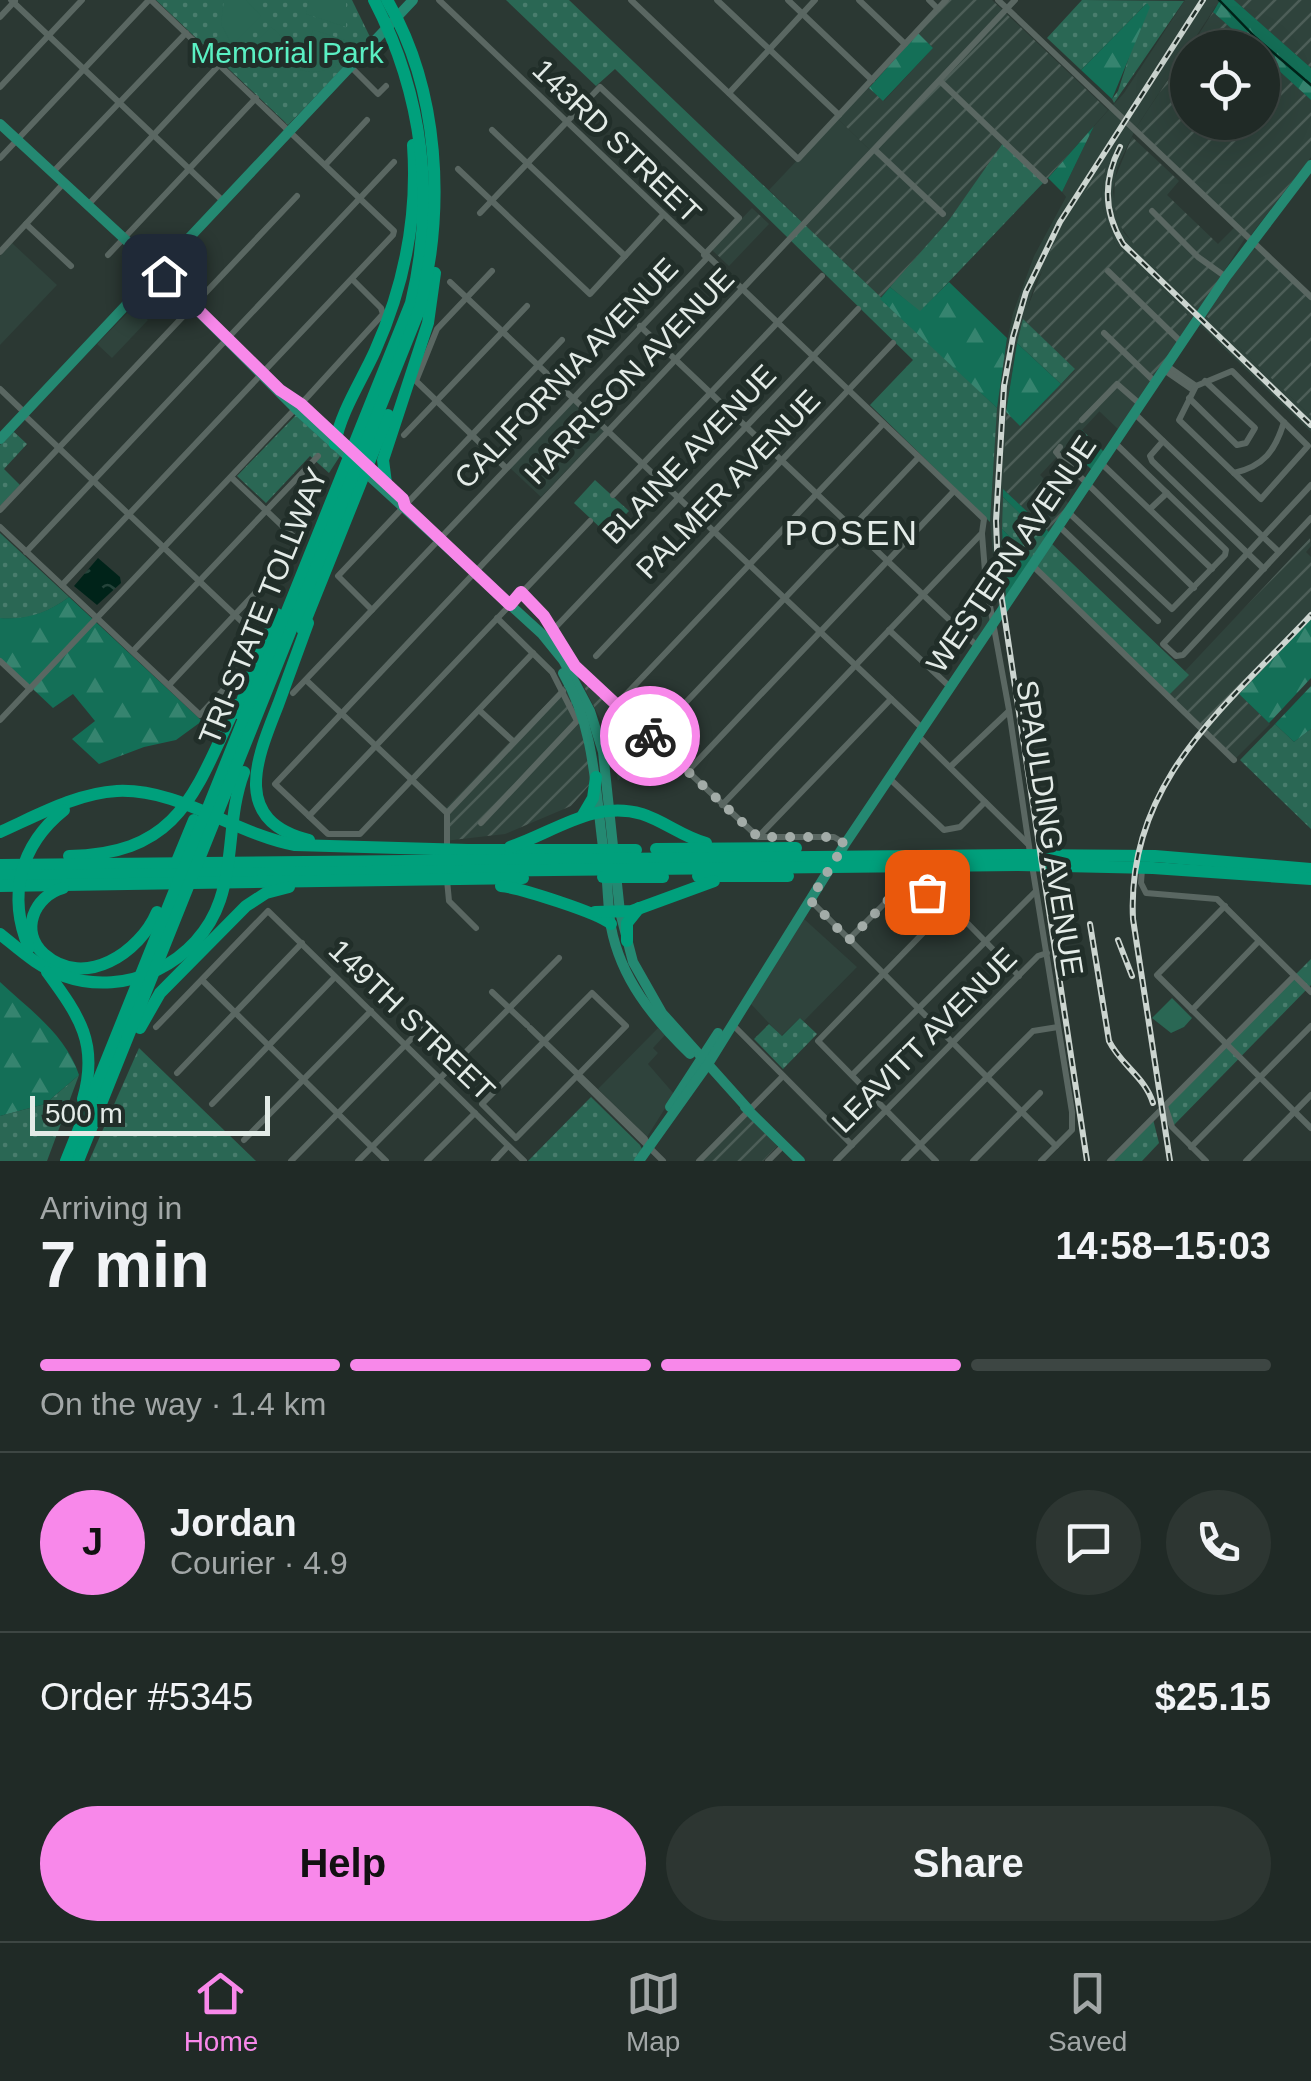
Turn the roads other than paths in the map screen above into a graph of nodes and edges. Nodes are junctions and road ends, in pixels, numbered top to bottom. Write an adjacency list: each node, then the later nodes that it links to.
1 (82, 0): 23 (street)
2 (150, 0): 21 (street); 28 (street)
3 (374, 0): 17 (highway, TRI-STATE TOLLWAY)
4 (413, 0): 27 (main road)
5 (440, 0): 39 (street, 143RD STREET)
6 (631, 0): 34 (street)
7 (717, 0): 25 (street)
8 (788, 0): 19 (street)
9 (815, 0): 19 (street)
10 (859, 0): 24 (street)
11 (929, 0): 18 (street)
12 (946, 0): 18 (street)
13 (998, 0): 16 (street)
14 (1015, 0): 16 (street, HARRISON AVENUE)
15 (14, 1): 20 (street); 23 (street)
16 (1007, 8): 30 (street, HARRISON AVENUE); 68 (street)
17 (387, 9): 22 (highway, TRI-STATE TOLLWAY)
18 (938, 9): 24 (street)
19 (803, 14): 25 (street); 29 (street)
20 (0, 17)
21 (186, 33): 26 (street); 36 (street)
22 (396, 33): 31 (highway, TRI-STATE TOLLWAY); 125 (highway, TRI-STATE TOLLWAY); 125 (highway)
23 (48, 36): 28 (street); 33 (street)
24 (905, 44): 29 (street)
25 (769, 49): 34 (street); 37 (street)
26 (220, 64): 35 (street); 43 (street)
27 (351, 67): 32 (street); 42 (main road)
28 (84, 69): 36 (street); 44 (street)
29 (872, 80): 37 (street)
30 (940, 81): 45 (street, HARRISON AVENUE); 55 (street)
31 (408, 83): 111 (highway); 125 (highway, TRI-STATE TOLLWAY)
32 (386, 86)
33 (0, 87)
34 (728, 93): 37 (street)
35 (256, 98): 42 (street); 51 (street)
36 (119, 103): 43 (street); 53 (street)
37 (839, 115)
38 (367, 120): 49 (street)
39 (565, 122): 48 (street); 65 (street, 143RD STREET); 72 (street, CALIFORNIA AVENUE)
40 (0, 124): 44 (main road)
41 (492, 130): 48 (street)
42 (290, 131): 49 (street); 60 (main road)
43 (153, 136): 51 (street); 61 (street)
44 (17, 140): 46 (street); 53 (main road)
45 (875, 150): 64 (street); 81 (street, HARRISON AVENUE)
46 (0, 158)
47 (394, 162): 58 (street)
48 (527, 162): 59 (street); 71 (street)
49 (326, 164): 58 (street)
50 (1311, 165): 54 (main road, WESTERN AVENUE)
51 (189, 169): 60 (street); 67 (street)
52 (458, 170): 59 (street)
53 (52, 173): 56 (main road)
54 (1307, 180): 68 (main road, WESTERN AVENUE)
55 (1045, 181)
56 (64, 184): 61 (main road); 66 (street)
57 (297, 196): 84 (street)
58 (360, 198): 79 (street); 91 (street)
59 (492, 201): 63 (street); 71 (street)
60 (224, 202): 76 (main road)
61 (87, 206): 67 (main road)
62 (1152, 211): 78 (street)
63 (480, 213)
64 (943, 214)
65 (662, 216): 71 (street); 72 (street, 143RD STREET)
66 (26, 224): 69 (street); 73 (street)
67 (122, 240): 70 (street); 76 (main road)
68 (1252, 241): 78 (main road, WESTERN AVENUE); 82 (street)
69 (0, 252)
70 (108, 255)
71 (625, 256)
72 (705, 257): 81 (street, 143RD STREET); 88 (street, CALIFORNIA AVENUE)
73 (71, 266)
74 (1108, 270): 94 (street)
75 (492, 271): 83 (street)
76 (157, 273): 84 (main road); 110 (main road)
77 (822, 276): 87 (street)
78 (1226, 278): 94 (main road, WESTERN AVENUE)
79 (352, 279): 99 (street); 108 (street)
80 (450, 282): 83 (street)
81 (742, 290): 87 (street, 143RD STREET); 96 (street, HARRISON AVENUE)
82 (1311, 297)
83 (467, 298): 89 (street); 107 (street)
84 (193, 306): 91 (main road); 124 (street)
85 (527, 306): 89 (street)
86 (858, 310): 95 (street, BLAINE AVENUE)
87 (777, 324): 95 (street, 143RD STREET); 105 (street)
88 (640, 326): 96 (street); 106 (street, CALIFORNIA AVENUE)
89 (503, 331): 97 (street); 107 (street)
90 (1104, 332): 101 (street)
91 (227, 339): 99 (main road); 136 (street)
92 (562, 340): 97 (street)
93 (893, 343): 103 (street, PALMER AVENUE)
94 (1182, 343): 98 (main road, WESTERN AVENUE)
95 (813, 357): 103 (street, 143RD STREET); 116 (street, BLAINE AVENUE)
96 (676, 360): 105 (street); 117 (street, HARRISON AVENUE)
97 (538, 365): 106 (street); 119 (street)
98 (1166, 368): 101 (main road, WESTERN AVENUE); 104 (street)
99 (263, 373): 108 (main road); 150 (street)
100 (1205, 381): 104 (street); 104 (street); 113 (street)
101 (1156, 382): 109 (main road, WESTERN AVENUE)
102 (0, 389): 110 (street)
103 (848, 391): 115 (street, 143RD STREET); 129 (street, PALMER AVENUE)
104 (1192, 391): 134 (street)
105 (711, 394): 116 (street); 131 (street)
106 (573, 398): 117 (street); 132 (street, CALIFORNIA AVENUE)
107 (436, 402): 118 (street); 119 (street)
108 (298, 406): 114 (main road); 121 (main road); 135 (street)
109 (1138, 410): 112 (street); 122 (street); 123 (main road, WESTERN AVENUE)
110 (24, 413): 120 (main road); 124 (street)
111 (344, 419): 114 (highway); 121 (highway)
112 (1082, 420)
113 (1284, 422): 134 (street); 134 (street)
114 (322, 424): 121 (main road)
115 (883, 424): 128 (street, 143RD STREET); 142 (street)
116 (746, 426): 129 (street); 144 (street, BLAINE AVENUE)
117 (608, 431): 131 (street); 172 (street, HARRISON AVENUE)
118 (404, 434)
119 (472, 436): 132 (street); 145 (street)
120 (0, 439)
121 (336, 440): 133 (main road)
122 (1163, 440): 159 (street); 165 (street)
123 (1115, 443): 130 (main road, WESTERN AVENUE); 141 (street)
124 (58, 448): 136 (street); 147 (street)
125 (370, 450): 133 (highway, TRI-STATE TOLLWAY); 133 (highway); 137 (highway)
126 (1058, 450): 138 (street)
127 (318, 456): 148 (street)
128 (918, 458): 140 (street, 143RD STREET); 156 (street)
129 (782, 460): 142 (street); 157 (street, PALMER AVENUE)
130 (1101, 463): 138 (main road, WESTERN AVENUE); 146 (street)
131 (644, 464): 143 (street); 144 (street)
132 (506, 468): 161 (street, CALIFORNIA AVENUE)
133 (360, 473): 137 (main road); 145 (main road); 162 (highway, TRI-STATE TOLLWAY); 174 (highway); 314 (highway, TRI-STATE TOLLWAY)
134 (1233, 473)
135 (231, 476): 148 (street); 163 (street)
136 (94, 481): 150 (street); 164 (street)
137 (386, 483): 145 (main road)
138 (1087, 484): 149 (main road, WESTERN AVENUE); 177 (street)
139 (1311, 485): 159 (street)
140 (954, 491): 153 (street, 143RD STREET); 167 (street)
141 (1167, 492): 146 (street); 170 (street)
142 (816, 493): 156 (street); 168 (street)
143 (613, 496)
144 (678, 498): 157 (street); 189 (street, BLAINE AVENUE)
145 (405, 506): 161 (main road); 174 (street)
146 (1150, 509): 170 (street)
147 (0, 510)
148 (266, 510): 160 (street); 175 (street)
149 (1068, 512): 154 (main road, WESTERN AVENUE); 177 (street)
150 (129, 515): 163 (street); 176 (street)
151 (1311, 518): 166 (street)
152 (590, 520): 178 (street)
153 (984, 520): 158 (street, SPAULDING AVENUE)
154 (1059, 526): 169 (main road, WESTERN AVENUE); 186 (street)
155 (0, 527): 164 (street)
156 (852, 527): 167 (street); 180 (street)
157 (714, 531): 168 (street); 199 (street, PALMER AVENUE)
158 (982, 533): 179 (street); 187 (street, SPAULDING AVENUE)
159 (1263, 536): 165 (street); 166 (street)
160 (296, 539)
161 (440, 539): 172 (main road); 182 (street, CALIFORNIA AVENUE)
162 (312, 545): 197 (highway); 325 (highway, TRI-STATE TOLLWAY)
163 (164, 548): 175 (street); 184 (street)
164 (26, 552): 176 (street)
165 (1248, 552): 171 (street); 171 (street)
166 (1279, 552): 171 (street)
167 (888, 561): 179 (street); 191 (street)
168 (749, 564): 180 (street); 208 (street)
169 (1032, 565): 187 (main road, WESTERN AVENUE); 217 (street)
170 (1212, 569): 177 (street)
171 (1264, 569)
172 (474, 572): 181 (main road); 211 (street, HARRISON AVENUE)
173 (273, 574): 183 (street)
174 (330, 577): 182 (street); 232 (highway); 261 (highway)
175 (199, 581): 183 (street); 194 (street)
176 (62, 585): 184 (street)
177 (1194, 588)
178 (521, 592): 181 (street); 189 (street)
179 (923, 594): 190 (street); 193 (street)
180 (785, 598): 191 (street); 214 (street)
181 (510, 605): 185 (street); 188 (main road)
182 (372, 610): 201 (street, CALIFORNIA AVENUE)
183 (235, 616): 192 (street); 202 (street)
184 (97, 618): 194 (street); 204 (street)
185 (497, 618): 195 (street); 216 (street)
186 (1158, 621)
187 (993, 625): 193 (main road, WESTERN AVENUE); 210 (street, SPAULDING AVENUE)
188 (532, 627): 220 (main road); 226 (main road)
189 (553, 630): 199 (street)
190 (889, 630): 198 (street); 203 (street)
191 (820, 631): 198 (street); 219 (street)
192 (256, 635)
193 (978, 647): 203 (main road, WESTERN AVENUE)
194 (133, 651): 202 (street)
195 (533, 652): 205 (street); 209 (street)
196 (0, 661): 204 (street)
197 (255, 664): 236 (highway); 251 (highway)
198 (855, 665): 207 (street); 225 (street)
199 (581, 672): 208 (street)
200 (237, 675): 202 (street)
201 (306, 680): 206 (street, CALIFORNIA AVENUE); 211 (street)
202 (169, 685)
203 (951, 688): 213 (main road, WESTERN AVENUE)
204 (30, 689): 212 (street)
205 (563, 691): 215 (street); 230 (street)
206 (293, 694)
207 (891, 699): 213 (street); 233 (street)
208 (616, 706): 214 (street)
209 (479, 710): 215 (street); 222 (street)
210 (1010, 710): 218 (street); 235 (street, SPAULDING AVENUE)
211 (342, 714): 216 (street); 229 (street, HARRISON AVENUE)
212 (0, 720)
213 (920, 733): 218 (street); 221 (main road, WESTERN AVENUE)
214 (652, 738): 219 (street)
215 (514, 742): 227 (street)
216 (376, 746): 222 (street); 229 (street)
217 (1234, 760)
218 (950, 768): 224 (street)
219 (687, 772): 225 (street)
220 (596, 777): 226 (main road); 228 (highway)
221 (890, 779): 224 (street); 237 (main road, WESTERN AVENUE)
222 (412, 780): 227 (street); 229 (street)
223 (84, 798): 231 (highway); 232 (highway); 325 (highway)
224 (985, 802): 235 (street)
225 (722, 805): 233 (street)
226 (608, 812): 228 (highway); 233 (highway); 259 (main road)
227 (446, 813): 244 (street)
228 (583, 814): 234 (highway)
229 (309, 816)
230 (481, 822)
231 (7, 829)
232 (306, 842): 244 (highway)
233 (763, 842): 237 (street); 239 (highway); 241 (highway)
234 (504, 849): 240 (highway); 244 (highway)
235 (1022, 855): 237 (highway); 237 (highway); 238 (highway); 254 (street, SPAULDING AVENUE)
236 (0, 857)
237 (847, 858): 239 (highway); 239 (highway); 255 (main road, WESTERN AVENUE)
238 (1150, 858): 243 (highway); 249 (highway); 257 (street)
239 (812, 861): 241 (highway); 248 (highway)
240 (594, 864): 241 (highway); 244 (highway)
241 (626, 864): 248 (highway)
242 (0, 865): 245 (highway)
243 (1311, 869)
244 (448, 871): 246 (highway); 250 (highway); 259 (highway); 260 (street)
245 (163, 873): 246 (highway); 247 (highway); 251 (highway)
246 (227, 873): 250 (highway)
247 (0, 876)
248 (738, 877): 258 (highway)
249 (1311, 880)
250 (317, 881): 314 (highway)
251 (98, 884): 252 (highway)
252 (0, 886)
253 (964, 891): 256 (street)
254 (1036, 891): 263 (street); 267 (street, SPAULDING AVENUE)
255 (810, 900): 262 (street); 273 (main road, WESTERN AVENUE)
256 (950, 906): 262 (street); 263 (street); 269 (street)
257 (1224, 906): 265 (street); 279 (street)
258 (640, 908): 259 (highway); 264 (highway)
259 (613, 916): 264 (main road); 293 (main road)
260 (476, 928)
261 (0, 934)
262 (849, 940): 269 (street)
263 (984, 940): 270 (street); 278 (street)
264 (626, 941): 293 (main road)
265 (1259, 941): 271 (street); 279 (street)
266 (302, 944): 272 (street, 149TH STREET); 274 (street, 149TH STREET); 281 (street)
267 (1047, 953): 270 (street, LEAVITT AVENUE); 285 (street, SPAULDING AVENUE)
268 (559, 958): 277 (street)
269 (884, 974): 278 (street); 295 (street)
270 (1019, 976): 289 (street, LEAVITT AVENUE)
271 (1294, 976): 276 (street); 290 (street)
272 (336, 977): 280 (street, 149TH STREET); 291 (street)
273 (760, 977): 282 (main road, WESTERN AVENUE); 293 (main road, WESTERN AVENUE)
274 (202, 980): 281 (street); 284 (street)
275 (492, 992): 277 (street)
276 (1311, 992)
277 (508, 1008): 288 (street); 300 (street)
278 (918, 1008): 289 (street); 295 (street)
279 (1192, 1010): 290 (street)
280 (371, 1011): 292 (street, 149TH STREET); 301 (street)
281 (235, 1012): 291 (street); 294 (street)
282 (732, 1024): 287 (main road, WESTERN AVENUE); 297 (street)
283 (1311, 1026): 299 (street)
284 (156, 1027)
285 (1058, 1027): 298 (street); 322 (street, SPAULDING AVENUE)
286 (422, 1028): 292 (street)
287 (721, 1041): 293 (main road, WESTERN AVENUE); 302 (main road)
288 (544, 1042): 296 (street); 296 (street); 296 (street)
289 (953, 1043): 298 (street); 309 (street, LEAVITT AVENUE)
290 (1226, 1043): 299 (street); 307 (street)
291 (269, 1046): 301 (street); 306 (street)
292 (406, 1046): 300 (street, 149TH STREET); 313 (street)
293 (703, 1064): 302 (main road); 303 (main road); 317 (main road)
294 (176, 1073)
295 (852, 1075): 309 (street)
296 (578, 1076): 317 (street)
297 (784, 1076): 308 (street); 319 (street)
298 (987, 1078): 311 (street); 320 (street)
299 (1260, 1078): 310 (street); 324 (street)
300 (440, 1079): 312 (street, 149TH STREET); 323 (street)
301 (304, 1080): 313 (street); 316 (street)
302 (725, 1085): 303 (main road); 308 (main road)
303 (692, 1087): 317 (main road)
304 (1040, 1094): 311 (street)
305 (1311, 1095): 310 (street)
306 (212, 1104)
307 (1165, 1106): 324 (street); 343 (street)
308 (749, 1110): 318 (main road); 335 (street)
309 (886, 1110): 319 (street, LEAVITT AVENUE); 320 (street)
310 (1294, 1111): 315 (street); 345 (street)
311 (1021, 1112): 322 (street); 341 (street)
312 (474, 1113): 321 (street, 149TH STREET); 330 (street)
313 (338, 1114): 323 (street); 327 (street)
314 (95, 1120): 326 (highway, TRI-STATE TOLLWAY)
315 (1311, 1128)
316 (244, 1140)
317 (650, 1144): 333 (main road); 334 (street)
318 (784, 1145): 336 (street); 337 (main road)
319 (852, 1145): 338 (street, LEAVITT AVENUE)
320 (920, 1145): 339 (street); 340 (street)
321 (508, 1146): 331 (street); 332 (street, 149TH STREET)
322 (1056, 1146): 342 (street)
323 (372, 1147): 328 (street); 329 (street)
324 (1191, 1147): 344 (street)
325 (63, 1161)
326 (78, 1161)
327 (291, 1161)
328 (358, 1161)
329 (386, 1161)
330 (427, 1161)
331 (494, 1161)
332 (524, 1161)
333 (639, 1161)
334 (663, 1161)
335 (699, 1161)
336 (768, 1161)
337 (800, 1161)
338 (836, 1161)
339 (904, 1161)
340 (936, 1161)
341 (973, 1161)
342 (1042, 1161)
343 (1110, 1161)
344 (1206, 1161)
345 (1246, 1161)

